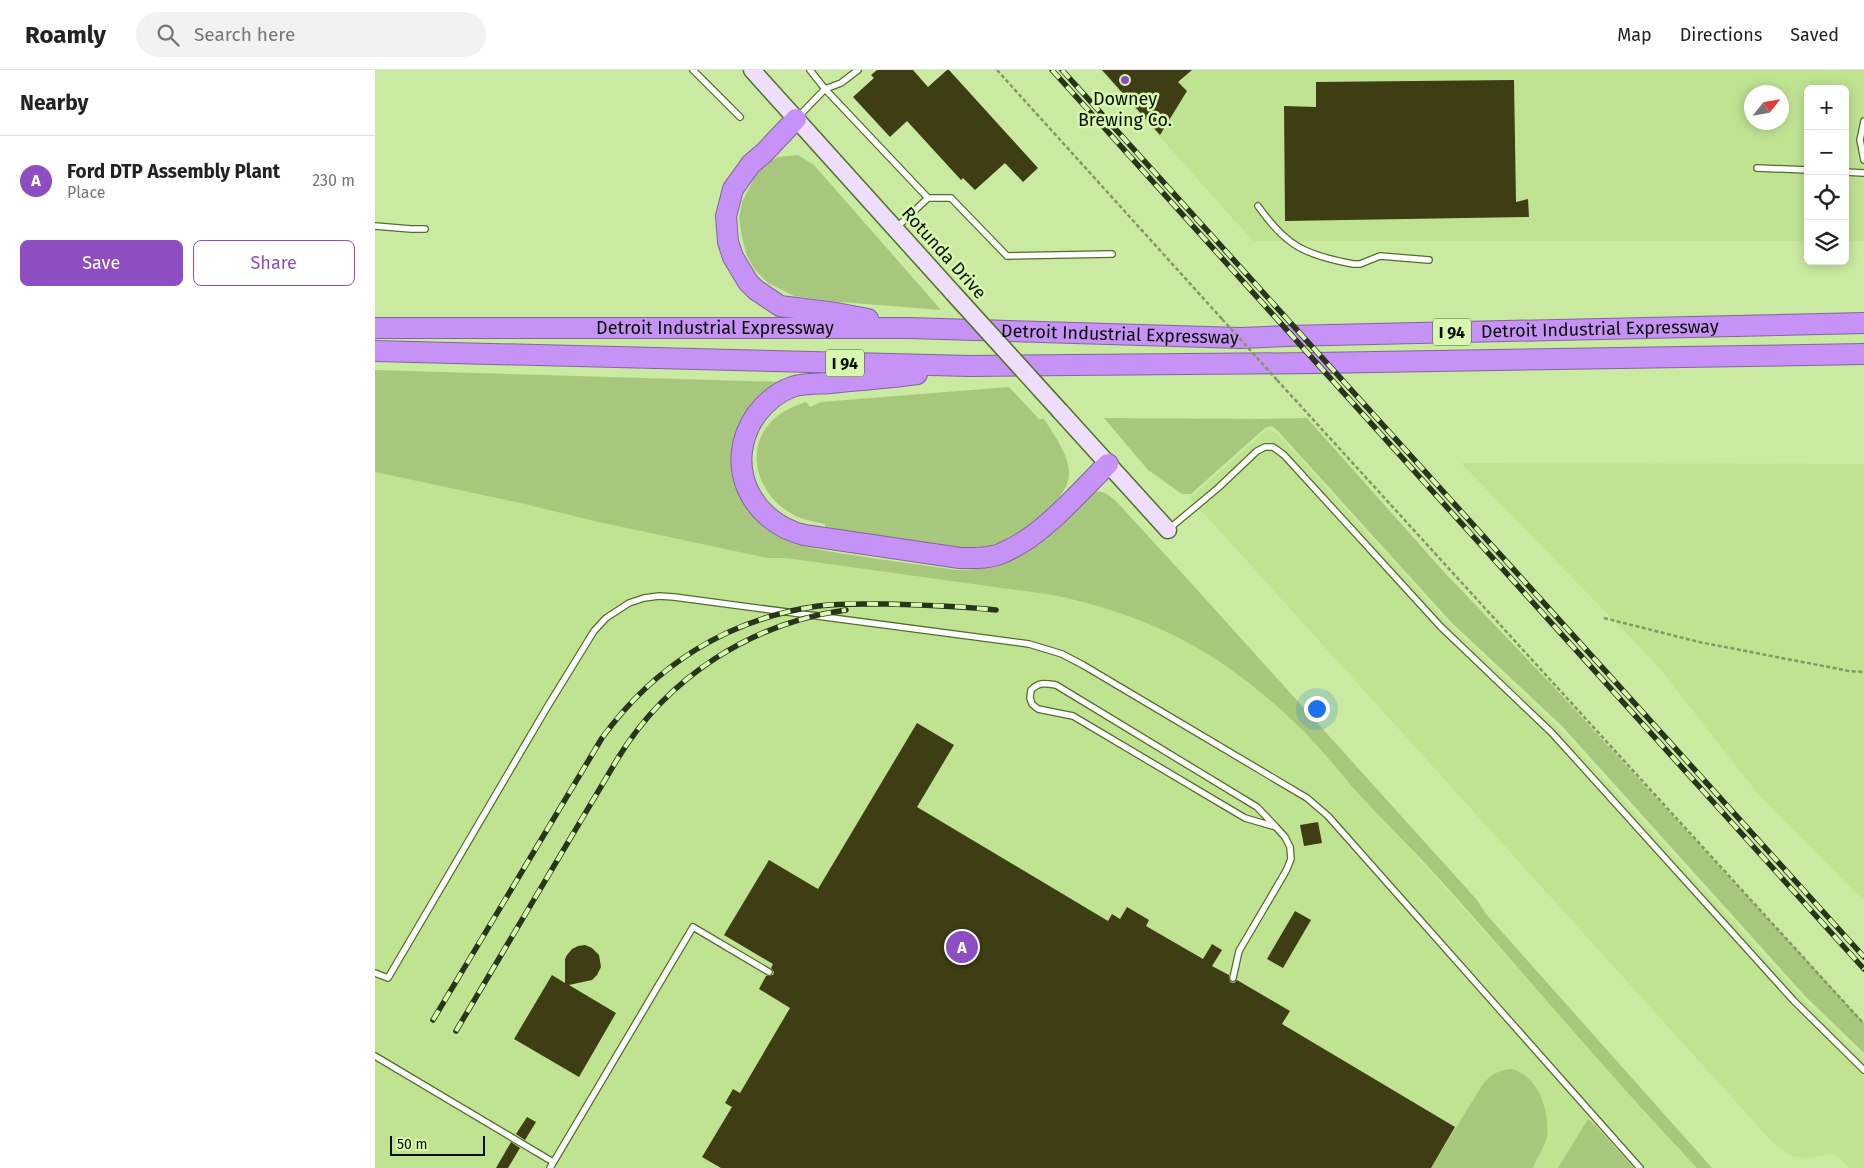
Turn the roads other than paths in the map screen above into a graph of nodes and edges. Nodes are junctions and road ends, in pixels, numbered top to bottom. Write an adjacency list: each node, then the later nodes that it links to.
1 (693, 70): 6 (lane)
2 (752, 70): 7 (main road, Rotunda Drive)
3 (810, 70): 5 (lane)
4 (858, 70): 5 (lane)
5 (825, 88): 7 (lane); 14 (lane)
6 (740, 117)
7 (796, 119): 18 (main road, Rotunda Drive); 23 (highway)
8 (1864, 121): 9 (lane)
9 (1864, 160)
10 (1757, 168): 11 (lane)
11 (1804, 170)
12 (1849, 172): 13 (lane)
13 (1864, 173)
14 (928, 198): 18 (lane); 19 (lane)
15 (1258, 206): 20 (lane)
16 (375, 226): 17 (lane)
17 (425, 229)
18 (895, 229): 27 (main road, Rotunda Drive, bridge)
19 (1112, 254)
20 (1429, 260)
21 (1864, 323): 23 (highway, Detroit Industrial Expressway / I 94)
22 (375, 328): 23 (highway, Detroit Industrial Expressway / I 94)
23 (909, 328)
24 (375, 351): 26 (highway, Detroit Industrial Expressway / I 94)
25 (1864, 354): 26 (highway, Detroit Industrial Expressway / I 94)
26 (970, 366): 27 (highway)
27 (1108, 464): 28 (main road, Rotunda Drive)
28 (1167, 530): 34 (lane)
29 (1276, 827): 29 (lane); 32 (lane)
30 (375, 972): 37 (lane)
31 (769, 972): 35 (lane)
32 (1233, 978)
33 (375, 1056): 35 (lane)
34 (1864, 1070)
35 (553, 1162): 36 (lane)
36 (550, 1168)
37 (1640, 1168)

